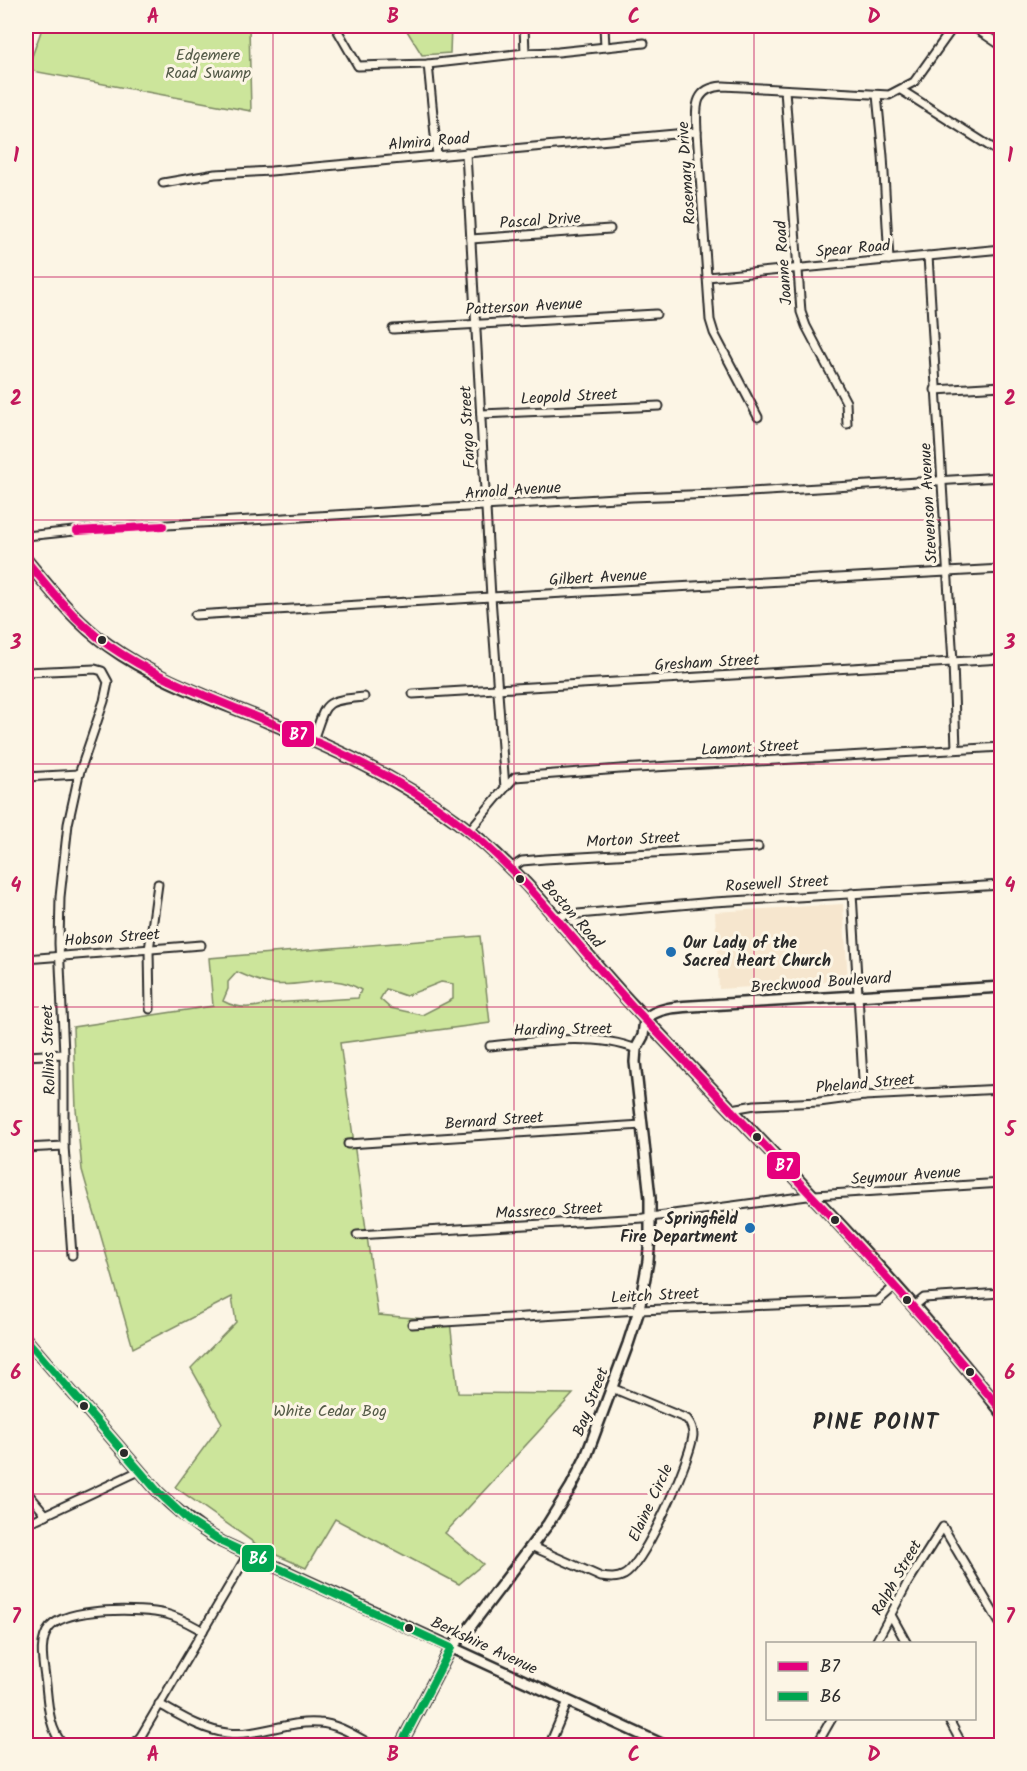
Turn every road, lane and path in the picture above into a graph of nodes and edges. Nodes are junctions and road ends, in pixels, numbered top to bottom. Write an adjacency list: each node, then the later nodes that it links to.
1 (335, 26): 10 (street)
2 (524, 26): 9 (street)
3 (604, 26): 8 (street)
4 (954, 26): 12 (street)
5 (972, 26): 7 (street)
6 (644, 43): 8 (street)
7 (1002, 46)
8 (605, 47): 9 (street)
9 (525, 53): 10 (street)
10 (428, 64): 17 (street)
11 (785, 90): 13 (street, Rosemary Drive); 14 (street, Rosemary Drive); 24 (street, Joanne Road)
12 (901, 90): 13 (street, Rosemary Drive); 16 (street)
13 (877, 94): 23 (street)
14 (697, 132): 15 (street, Almira Road); 25 (street, Rosemary Drive)
15 (466, 153): 17 (street, Almira Road); 20 (street, Fargo Street)
16 (1002, 154)
17 (437, 155): 18 (street, Almira Road)
18 (164, 183)
19 (610, 229): 20 (street, Pascal Drive)
20 (471, 239): 27 (street, Fargo Street)
21 (1002, 249): 22 (street, Spear Road)
22 (928, 256): 23 (street, Spear Road); 30 (street, Stevenson Avenue)
23 (888, 260): 24 (street, Spear Road)
24 (797, 268): 25 (street, Spear Road); 34 (street, Joanne Road)
25 (707, 277): 33 (street, Rosemary Drive)
26 (656, 314): 27 (street, Patterson Avenue)
27 (476, 323): 28 (street, Patterson Avenue); 32 (street, Fargo Street)
28 (393, 329)
29 (1002, 386): 30 (street)
30 (936, 390): 36 (street, Stevenson Avenue)
31 (659, 406): 32 (street, Leopold Street)
32 (481, 414): 37 (street, Fargo Street)
33 (758, 417)
34 (847, 424)
35 (1002, 477): 36 (street, Arnold Avenue)
36 (941, 481): 37 (street, Arnold Avenue); 41 (street, Stevenson Avenue)
37 (485, 506): 38 (street, Arnold Avenue); 42 (street, Fargo Street)
38 (26, 536)
39 (26, 560): 50 (main road, Boston Road)
40 (1002, 570): 41 (street, Gilbert Avenue)
41 (946, 573): 42 (street, Gilbert Avenue); 45 (street, Stevenson Avenue)
42 (491, 597): 43 (street, Gilbert Avenue); 47 (street, Fargo Street)
43 (195, 615)
44 (1002, 658): 45 (street, Gresham Street)
45 (952, 662): 47 (street, Gresham Street); 52 (street, Stevenson Avenue)
46 (26, 672): 53 (street, Rollins Street)
47 (497, 689): 48 (street, Gresham Street); 55 (street, Fargo Street)
48 (413, 694)
49 (364, 697): 50 (street)
50 (313, 740): 56 (main road, Boston Road)
51 (1002, 747): 52 (street, Lamont Street)
52 (956, 749): 55 (street, Lamont Street)
53 (80, 774): 54 (street); 65 (street, Rollins Street)
54 (26, 777)
55 (505, 788): 56 (street)
56 (469, 831): 58 (main road, Boston Road)
57 (758, 848): 58 (street, Morton Street)
58 (511, 868): 62 (main road, Boston Road)
59 (158, 884): 64 (street)
60 (1002, 885): 61 (street, Rosewell Street)
61 (852, 893): 62 (street, Rosewell Street); 68 (street)
62 (555, 915): 70 (main road, Boston Road)
63 (201, 945): 64 (street, Hobson Street)
64 (149, 950): 65 (street, Hobson Street); 69 (street)
65 (59, 955): 66 (street, Hobson Street); 73 (street, Rollins Street)
66 (26, 959)
67 (1002, 987): 68 (main road, Breckwood Boulevard)
68 (858, 996): 70 (main road, Breckwood Boulevard); 76 (street)
69 (150, 1009)
70 (645, 1019): 72 (main road, Bay Street); 77 (main road, Boston Road)
71 (490, 1046): 72 (street, Harding Street)
72 (636, 1049): 78 (main road, Bay Street)
73 (64, 1054): 74 (street); 80 (street, Rollins Street)
74 (26, 1056)
75 (1002, 1089): 76 (street, Pheland Street)
76 (864, 1096): 77 (street, Pheland Street)
77 (732, 1109): 83 (main road, Boston Road)
78 (642, 1125): 79 (street, Bernard Street); 84 (main road, Bay Street)
79 (348, 1144)
80 (64, 1146): 81 (street); 86 (street, Rollins Street)
81 (26, 1148)
82 (1002, 1184): 83 (street, Seymour Avenue)
83 (812, 1196): 84 (street, Massreco Street); 87 (main road, Boston Road)
84 (650, 1218): 85 (street, Massreco Street); 90 (main road, Bay Street)
85 (357, 1235)
86 (72, 1255)
87 (894, 1287): 89 (main road, Boston Road); 90 (street, Leitch Street)
88 (1002, 1293): 89 (street)
89 (913, 1308): 94 (main road, Boston Road)
90 (639, 1310): 91 (street, Leitch Street); 93 (main road, Bay Street)
91 (412, 1324)
92 (26, 1339): 95 (main road, Berkshire Avenue)
93 (612, 1388): 99 (main road, Bay Street); 99 (street, Elaine Circle)
94 (1002, 1412)
95 (139, 1471): 97 (street); 100 (main road, Berkshire Avenue)
96 (26, 1491): 97 (street)
97 (46, 1515): 98 (street)
98 (26, 1524)
99 (531, 1546): 106 (main road, Bay Street)
100 (248, 1554): 103 (street); 106 (main road, Berkshire Avenue)
101 (891, 1615): 102 (street, Ralph Street); 104 (street, Ralph Street); 105 (street)
102 (1002, 1628)
103 (203, 1631): 108 (street); 112 (street)
104 (876, 1642)
105 (906, 1642)
106 (452, 1648): 107 (main road, Berkshire Avenue); 115 (main road, Bay Street)
107 (568, 1701): 116 (street); 117 (main road, Berkshire Avenue)
108 (159, 1704): 113 (street); 114 (street)
109 (831, 1720): 118 (street)
110 (949, 1720): 119 (street)
111 (1002, 1743): 120 (main road)
112 (64, 1746)
113 (134, 1746)
114 (374, 1746)
115 (400, 1746)
116 (549, 1746)
117 (666, 1746)
118 (816, 1746)
119 (963, 1746)
120 (990, 1746)

